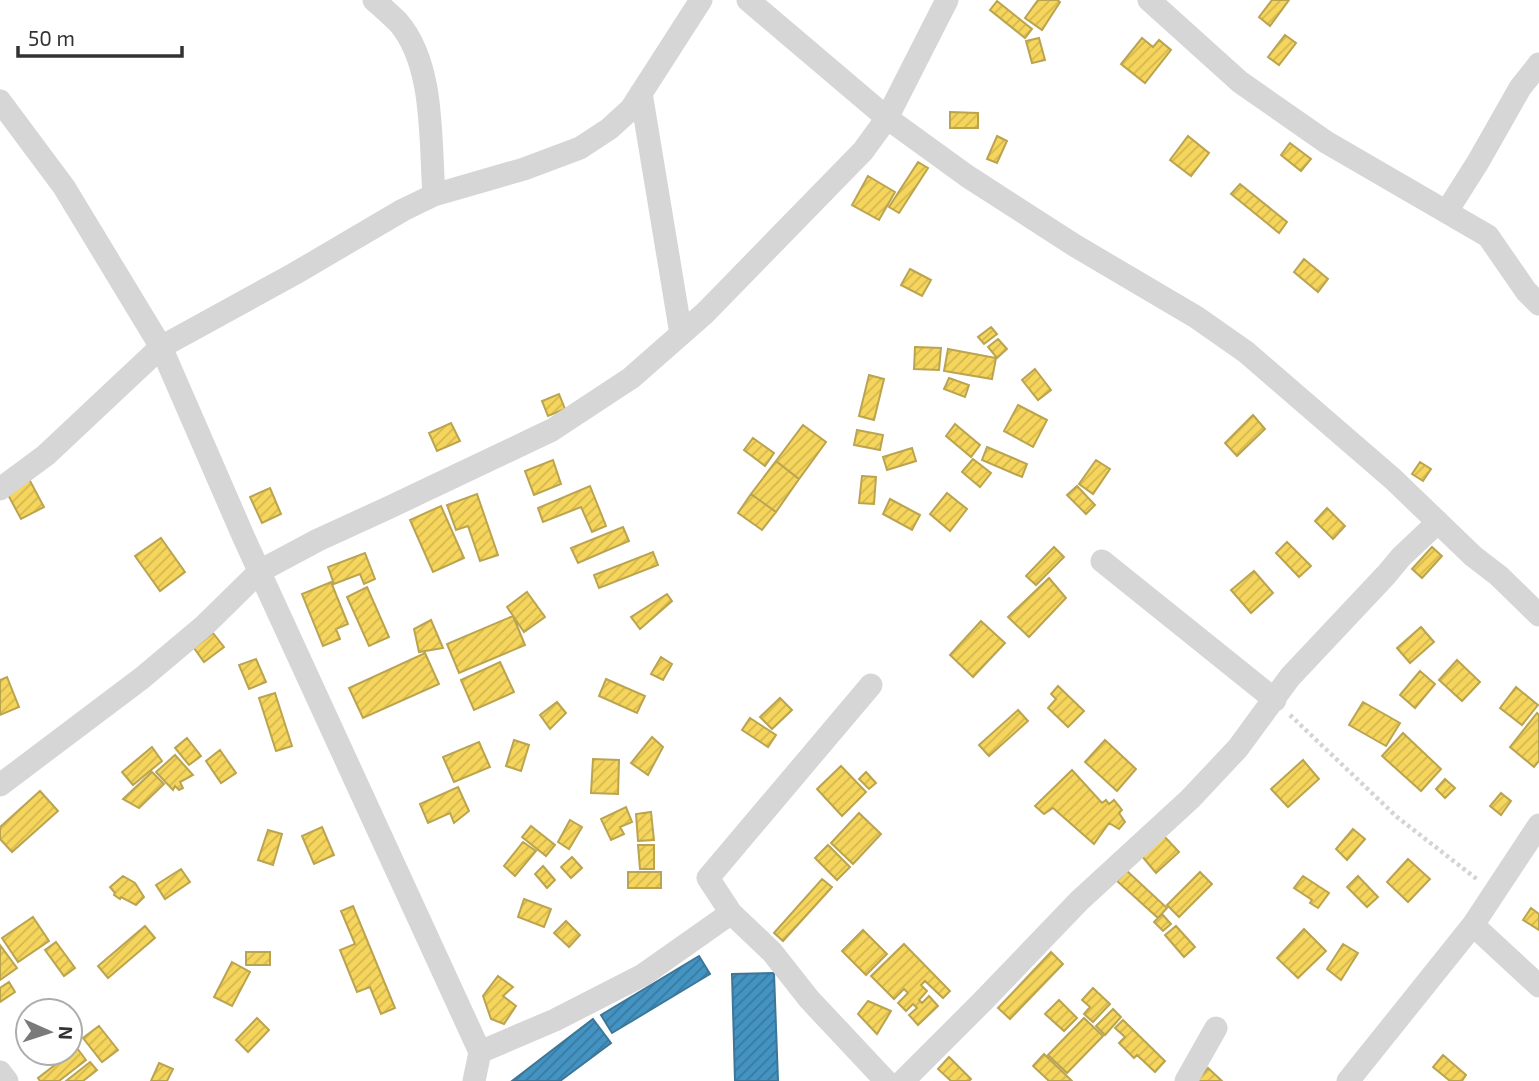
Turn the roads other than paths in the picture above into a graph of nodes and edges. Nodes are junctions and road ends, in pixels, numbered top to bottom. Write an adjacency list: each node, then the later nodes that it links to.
1 (374, 0): 11 (street)
2 (701, 0): 7 (street)
3 (748, 0): 10 (street)
4 (947, 0): 10 (street)
5 (1149, 0): 12 (street)
6 (1539, 64): 8 (street)
7 (641, 93): 11 (street); 14 (street)
8 (1529, 93): 12 (street)
9 (0, 101): 15 (street)
10 (887, 118): 14 (street); 17 (street)
11 (434, 195): 15 (street)
12 (1447, 211): 13 (street)
13 (1539, 304)
14 (681, 334): 19 (street)
15 (161, 347): 16 (street); 19 (street)
16 (0, 489)
17 (1438, 522): 20 (street); 22 (street)
18 (1102, 561): 22 (street)
19 (260, 571): 23 (street); 29 (street)
20 (1539, 615)
21 (871, 685): 25 (street)
22 (1275, 700): 34 (street)
23 (0, 785)
24 (1539, 825): 26 (street)
25 (732, 913): 29 (street); 33 (street)
26 (1474, 925): 27 (street); 36 (street)
27 (1539, 986)
28 (1216, 1028): 35 (street)
29 (480, 1052): 32 (street)
30 (0, 1072): 31 (street)
31 (7, 1081)
32 (474, 1081)
33 (886, 1081)
34 (903, 1081)
35 (1186, 1081)
36 (1349, 1081)

